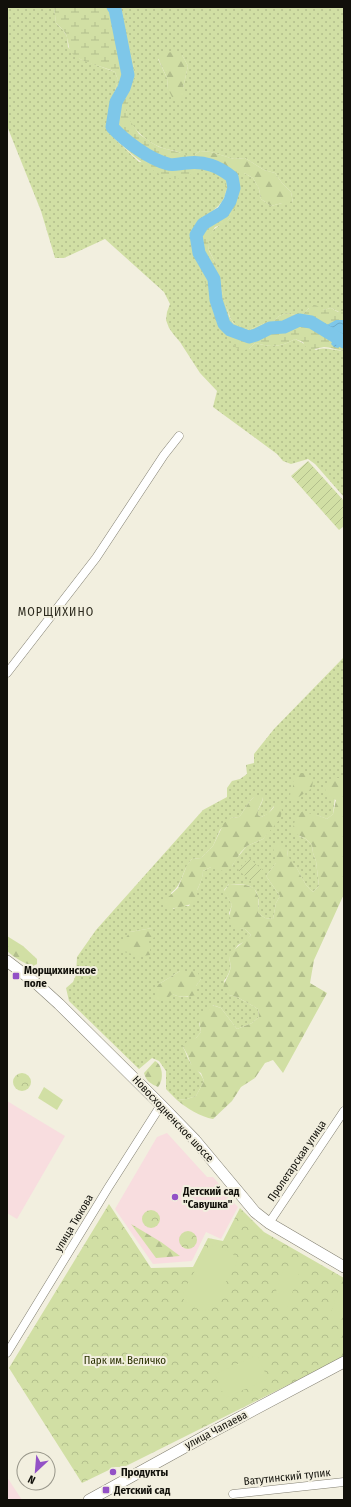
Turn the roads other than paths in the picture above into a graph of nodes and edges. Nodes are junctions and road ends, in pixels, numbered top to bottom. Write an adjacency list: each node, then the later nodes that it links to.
1 (179, 436): 2 (street)
2 (7, 673)
3 (7, 961): 4 (street, Новосходненское шоссе)
4 (161, 1105): 6 (street, Новосходненское шоссе); 8 (street, улица Тюкова)
5 (344, 1111): 6 (street, Пролетарская улица)
6 (270, 1223): 7 (street, Новосходненское шоссе)
7 (344, 1268)
8 (7, 1353)
9 (344, 1362): 12 (street, улица Чапаева)
10 (344, 1482): 11 (street, Ватутинский тупик)
11 (233, 1494)
12 (89, 1500)

